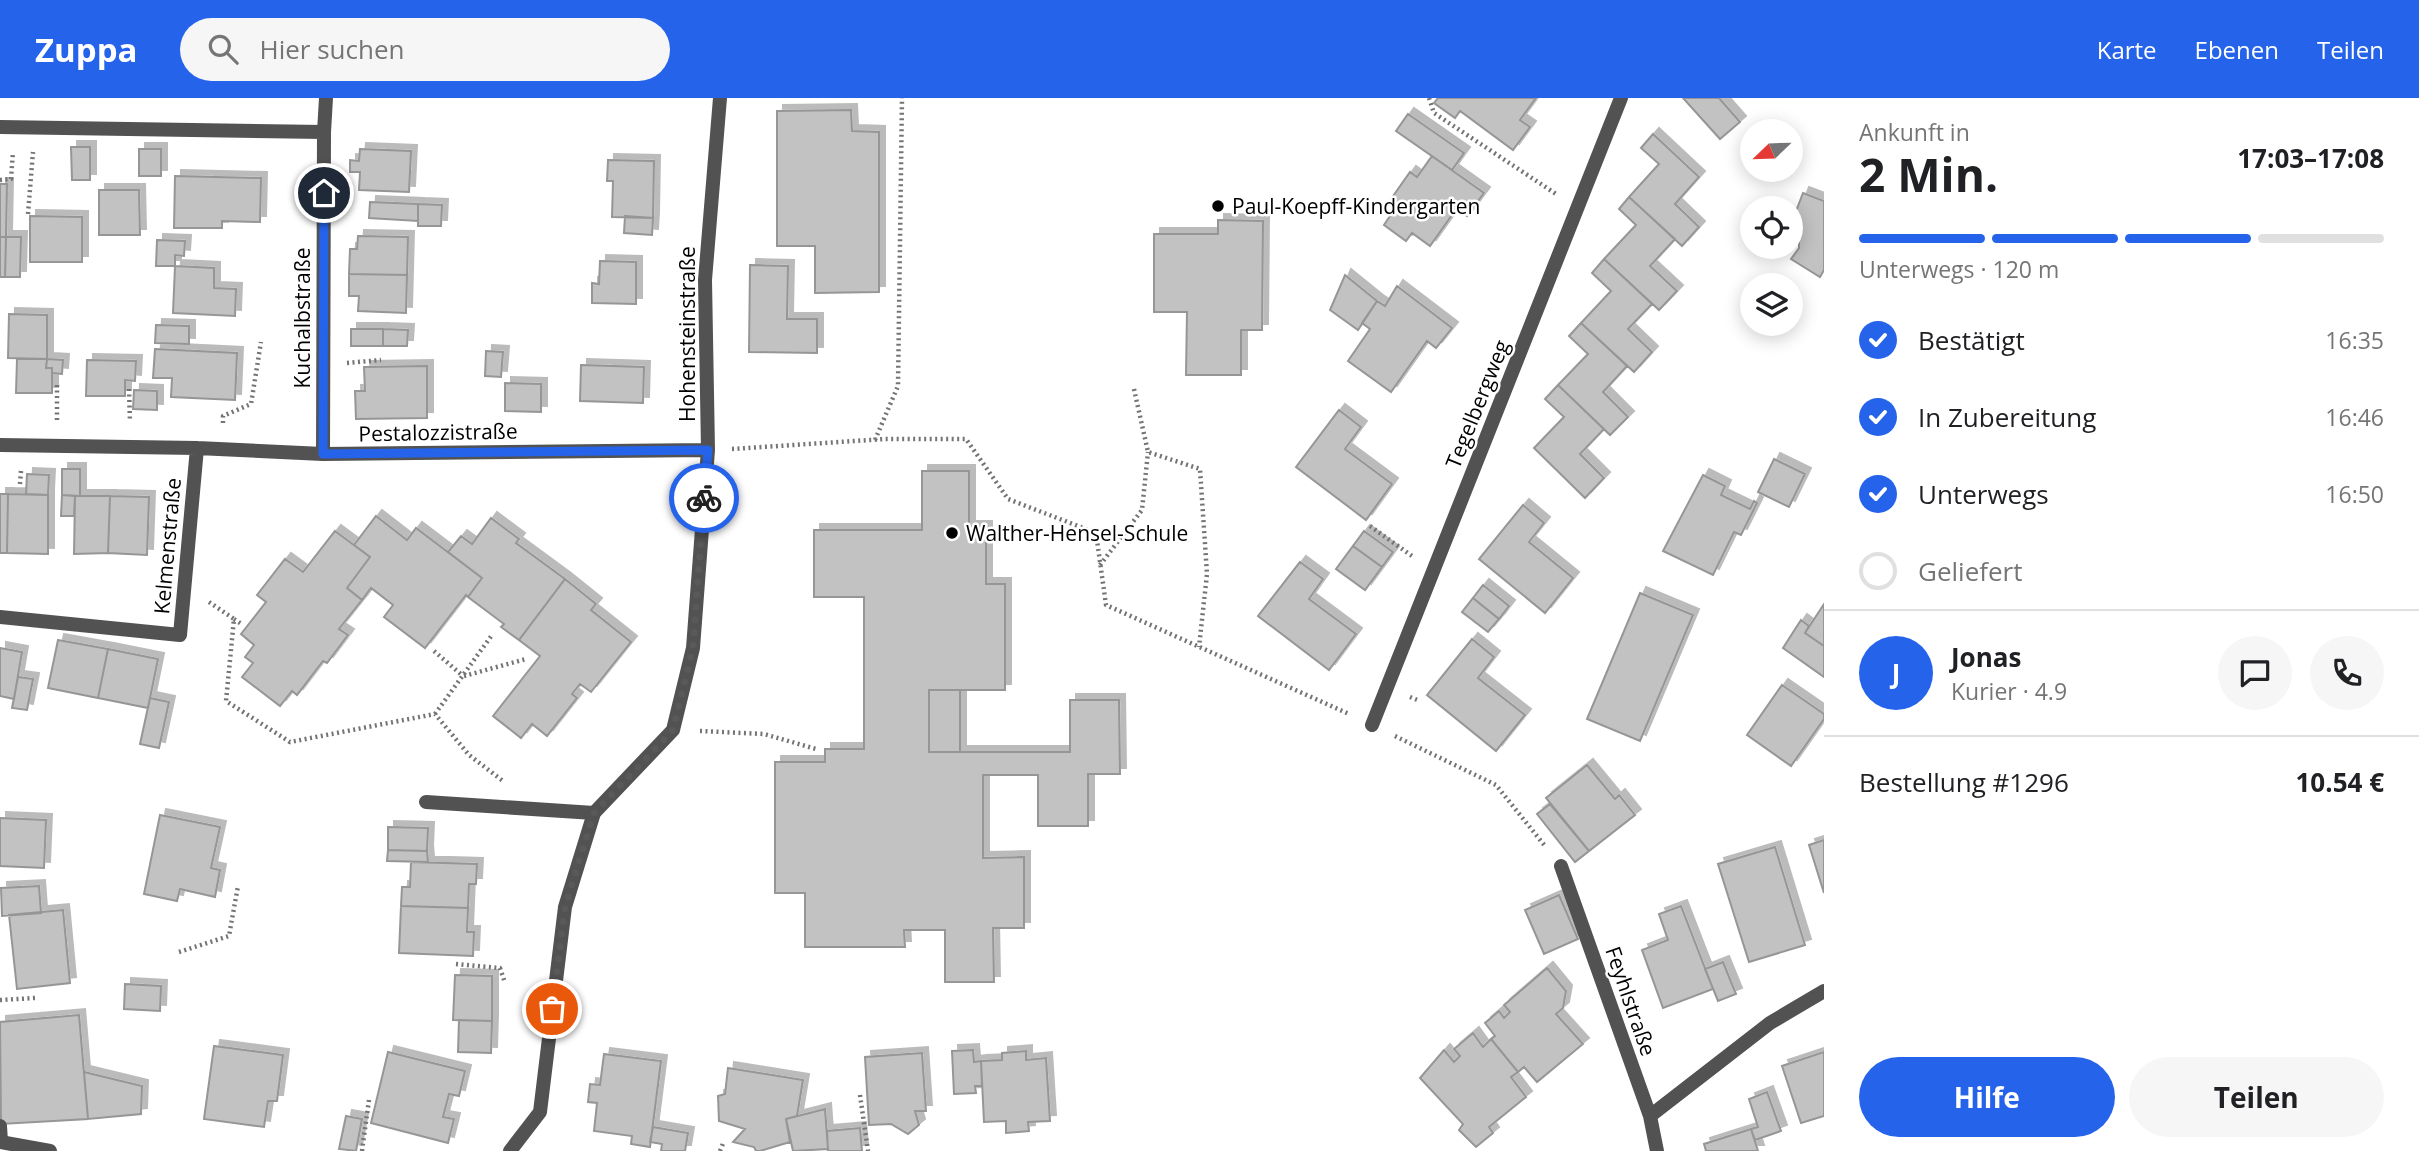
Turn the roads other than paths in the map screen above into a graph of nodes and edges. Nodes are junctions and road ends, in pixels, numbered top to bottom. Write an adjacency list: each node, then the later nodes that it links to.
1 (326, 98): 5 (street, Kuchalbstraße)
2 (720, 98): 8 (street, Hohensteinstraße)
3 (1621, 98): 11 (street, Tegelbergweg)
4 (0, 127): 5 (street)
5 (324, 132): 9 (street, Kuchalbstraße)
6 (0, 445): 7 (street, Pestalozzistraße)
7 (197, 448): 9 (street, Pestalozzistraße); 10 (street, Kelmenstraße)
8 (708, 450): 9 (street, Pestalozzistraße); 13 (street, Hohensteinstraße)
9 (323, 454)
10 (0, 617)
11 (1372, 725)
12 (426, 802): 13 (street)
13 (594, 813): 20 (street, Hohensteinstraße)
14 (1561, 866): 16 (street, Feyhlstraße)
15 (1824, 991): 16 (street)
16 (1650, 1116): 21 (street, Feyhlstraße)
17 (0, 1126): 18 (street)
18 (1, 1142): 19 (street)
19 (50, 1151)
20 (510, 1151)
21 (1657, 1151)

